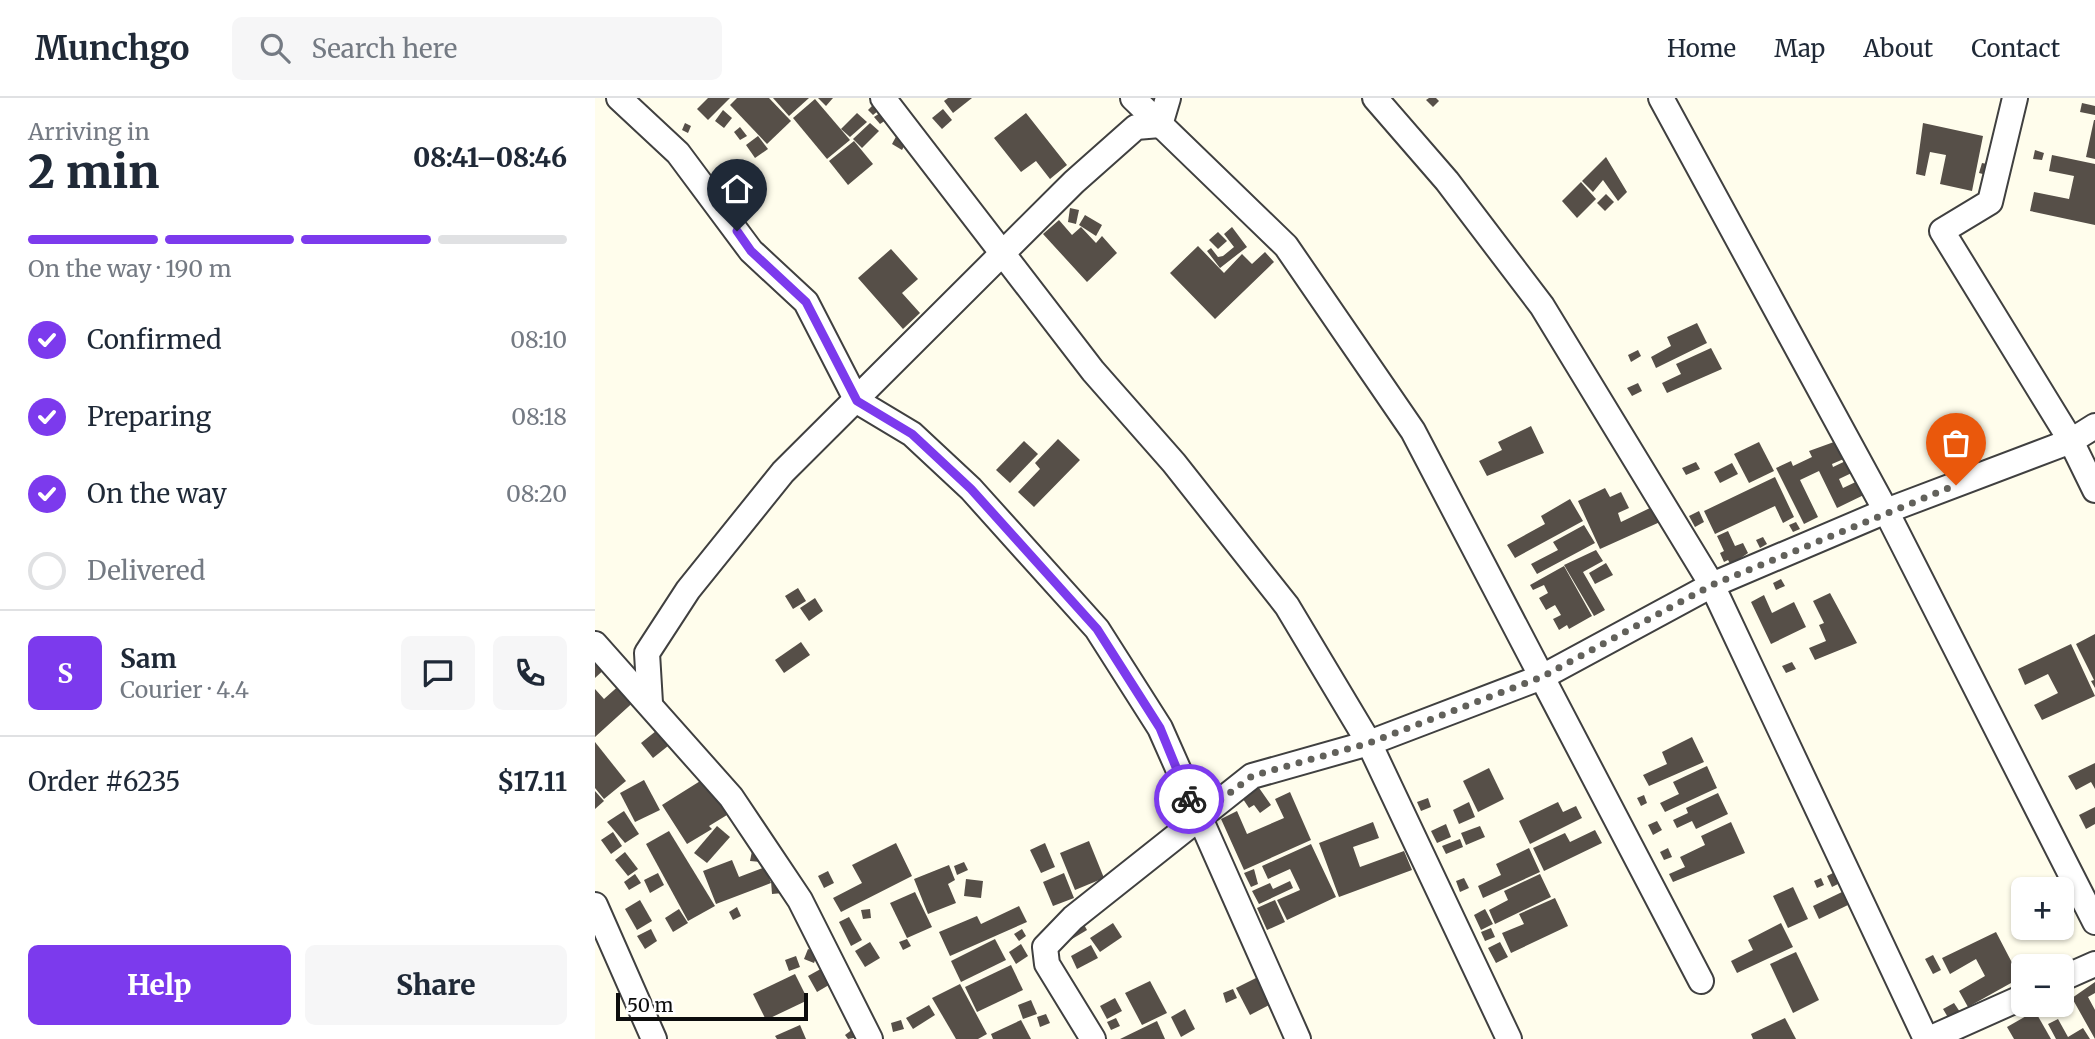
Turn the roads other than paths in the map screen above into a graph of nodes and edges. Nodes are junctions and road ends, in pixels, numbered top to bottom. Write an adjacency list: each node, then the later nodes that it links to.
1 (619, 98): 10 (street)
2 (884, 98): 9 (street)
3 (1133, 98): 8 (street)
4 (1168, 98): 8 (street)
5 (1375, 98): 15 (street)
6 (1661, 98): 14 (street)
7 (2015, 98): 12 (street)
8 (1160, 125): 9 (street); 17 (street)
9 (1004, 255): 10 (street); 19 (street)
10 (857, 401): 18 (street); 20 (street)
11 (2095, 426): 12 (street)
12 (2071, 441): 13 (street); 14 (street)
13 (2095, 490)
14 (1886, 511): 15 (street); 22 (street)
15 (1712, 585): 17 (street); 32 (street)
16 (595, 644): 18 (street)
17 (1542, 677): 19 (street); 25 (street)
18 (650, 703): 28 (street)
19 (1369, 743): 20 (street); 31 (street)
20 (1197, 818): 29 (street); 30 (street)
21 (595, 905): 27 (street)
22 (2095, 922)
23 (2095, 964): 24 (street)
24 (2074, 973)
25 (1701, 981)
26 (2011, 1002): 32 (street)
27 (654, 1039)
28 (870, 1039)
29 (1093, 1039)
30 (1298, 1039)
31 (1509, 1039)
32 (1928, 1039)

